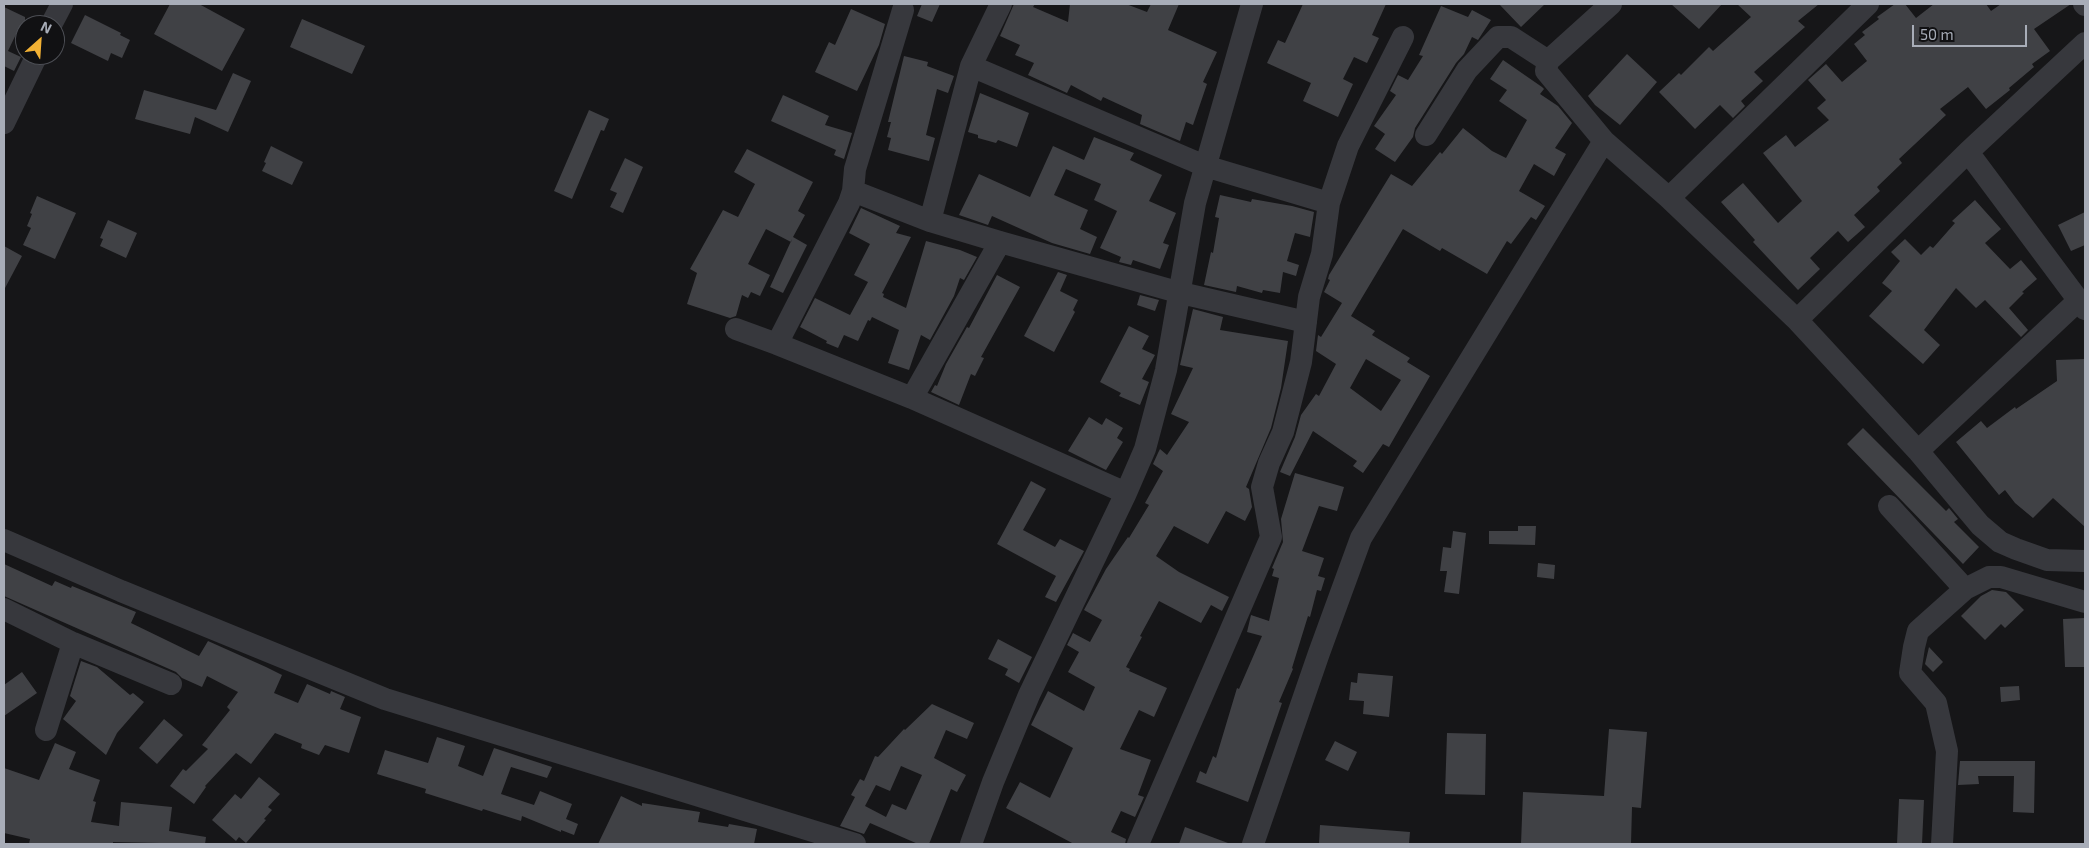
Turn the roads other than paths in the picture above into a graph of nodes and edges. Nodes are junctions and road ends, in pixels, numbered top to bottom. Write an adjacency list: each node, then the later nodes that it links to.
1 (1000, 4): 10 (street)
2 (1252, 4): 15 (street)
3 (1611, 4): 8 (street)
4 (1868, 4): 17 (street)
5 (903, 10): 16 (street)
6 (1403, 37): 18 (street)
7 (2085, 43): 14 (street)
8 (1548, 61): 12 (street); 13 (street)
9 (32, 65): 11 (street)
10 (971, 66): 15 (street); 19 (street)
11 (4, 123)
12 (1426, 135)
13 (1604, 141): 17 (street); 42 (street)
14 (1968, 152): 22 (street); 23 (street)
15 (1205, 166): 18 (street); 21 (street)
16 (853, 191): 19 (street); 26 (street)
17 (1670, 198): 23 (street)
18 (1329, 203): 24 (street)
19 (930, 221): 20 (street)
20 (1000, 242): 21 (street); 27 (street)
21 (1181, 293): 24 (street); 29 (street)
22 (2082, 304): 28 (street)
23 (1797, 320): 28 (street)
24 (1306, 322): 41 (street)
25 (736, 329): 26 (street)
26 (778, 344): 27 (street)
27 (912, 398): 29 (street)
28 (1918, 451): 32 (street)
29 (1126, 493): 40 (street)
30 (1889, 506): 33 (street)
31 (4, 540): 39 (street)
32 (2085, 561)
33 (1965, 589): 34 (street); 43 (street)
34 (2085, 602)
35 (4, 609): 36 (street)
36 (73, 642): 37 (street); 38 (street)
37 (171, 684)
38 (46, 730)
39 (855, 844)
40 (972, 844)
41 (1138, 844)
42 (1253, 844)
43 (1942, 844)

